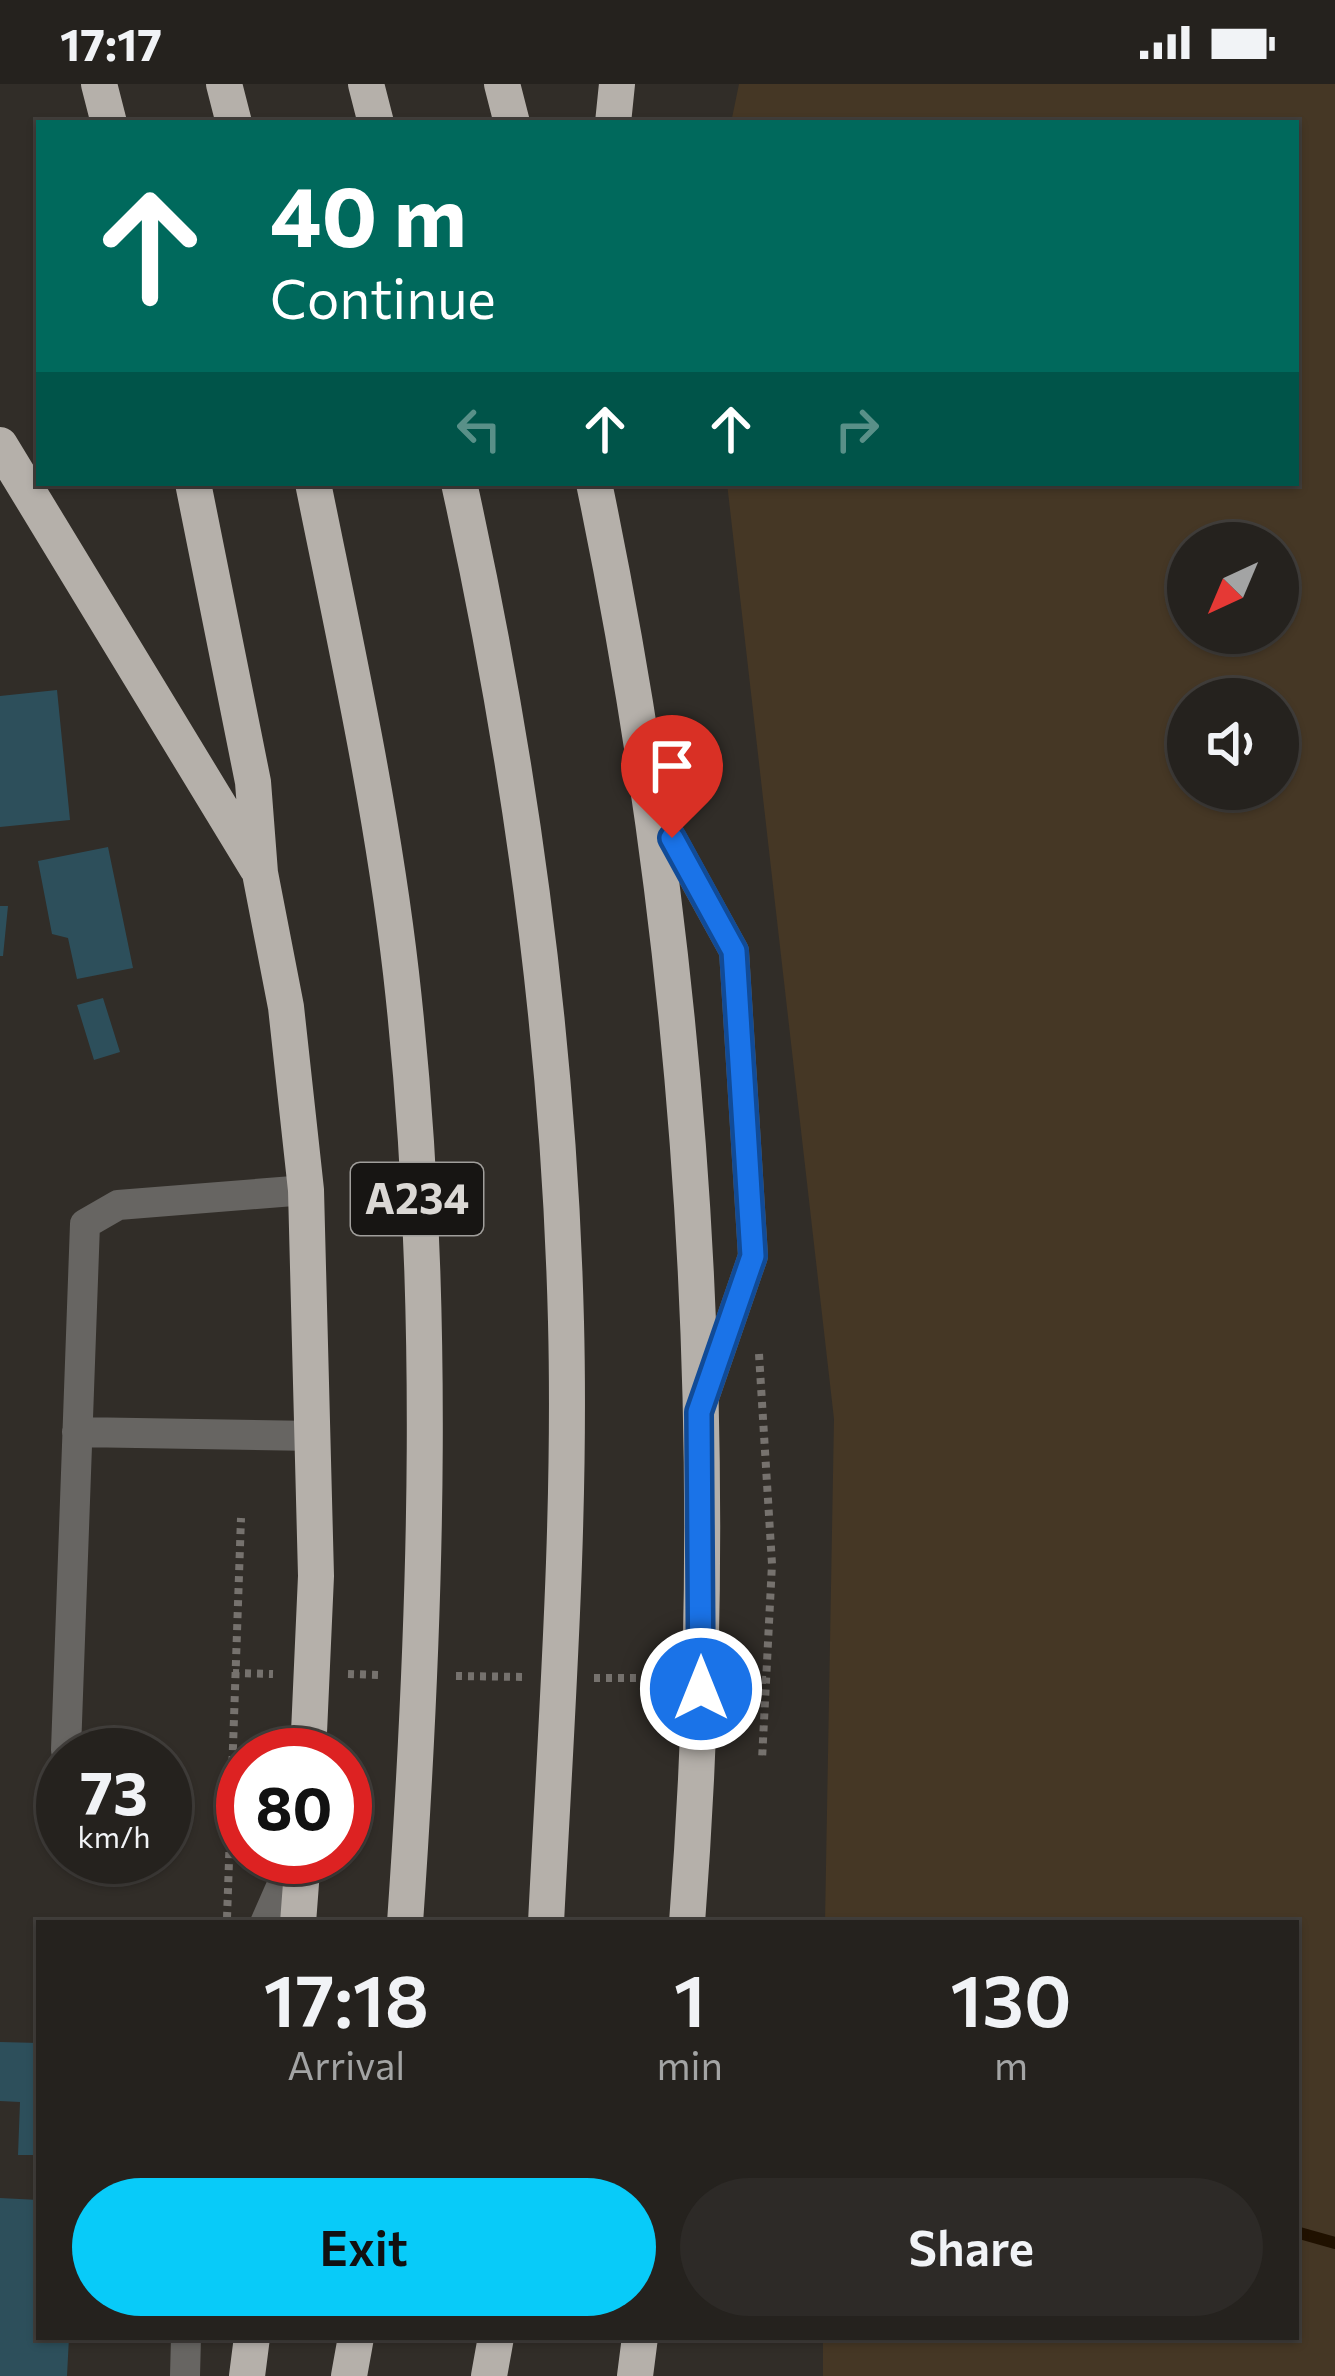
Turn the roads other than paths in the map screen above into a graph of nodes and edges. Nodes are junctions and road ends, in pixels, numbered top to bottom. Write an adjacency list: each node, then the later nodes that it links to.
1 (99, 84): 6 (highway)
2 (224, 84): 7 (highway)
3 (366, 84): 8 (highway)
4 (502, 84): 9 (highway)
5 (617, 84): 10 (highway)
6 (108, 120)
7 (233, 120)
8 (375, 120)
9 (511, 120)
10 (613, 120)
11 (0, 445): 17 (highway)
12 (194, 486): 17 (highway)
13 (314, 486): 28 (highway, A234)
14 (460, 486): 29 (highway)
15 (595, 486): 16 (highway)
16 (651, 801): 19 (highway); 19 (lane)
17 (260, 873): 18 (highway)
18 (306, 1190): 20 (lane); 21 (highway)
19 (699, 1412): 30 (highway)
20 (77, 1432): 21 (lane); 22 (lane)
21 (315, 1436): 23 (highway)
22 (67, 1728)
23 (309, 1728)
24 (284, 1884): 26 (lane)
25 (298, 1884): 27 (highway)
26 (266, 1920)
27 (298, 1920)
28 (405, 1920)
29 (546, 1920)
30 (687, 1920)
31 (186, 2340): 36 (lane)
32 (252, 2340): 37 (highway)
33 (355, 2340): 38 (highway)
34 (495, 2340): 39 (highway)
35 (640, 2340): 40 (highway)
36 (185, 2376)
37 (247, 2376)
38 (349, 2376)
39 (489, 2376)
40 (635, 2376)

